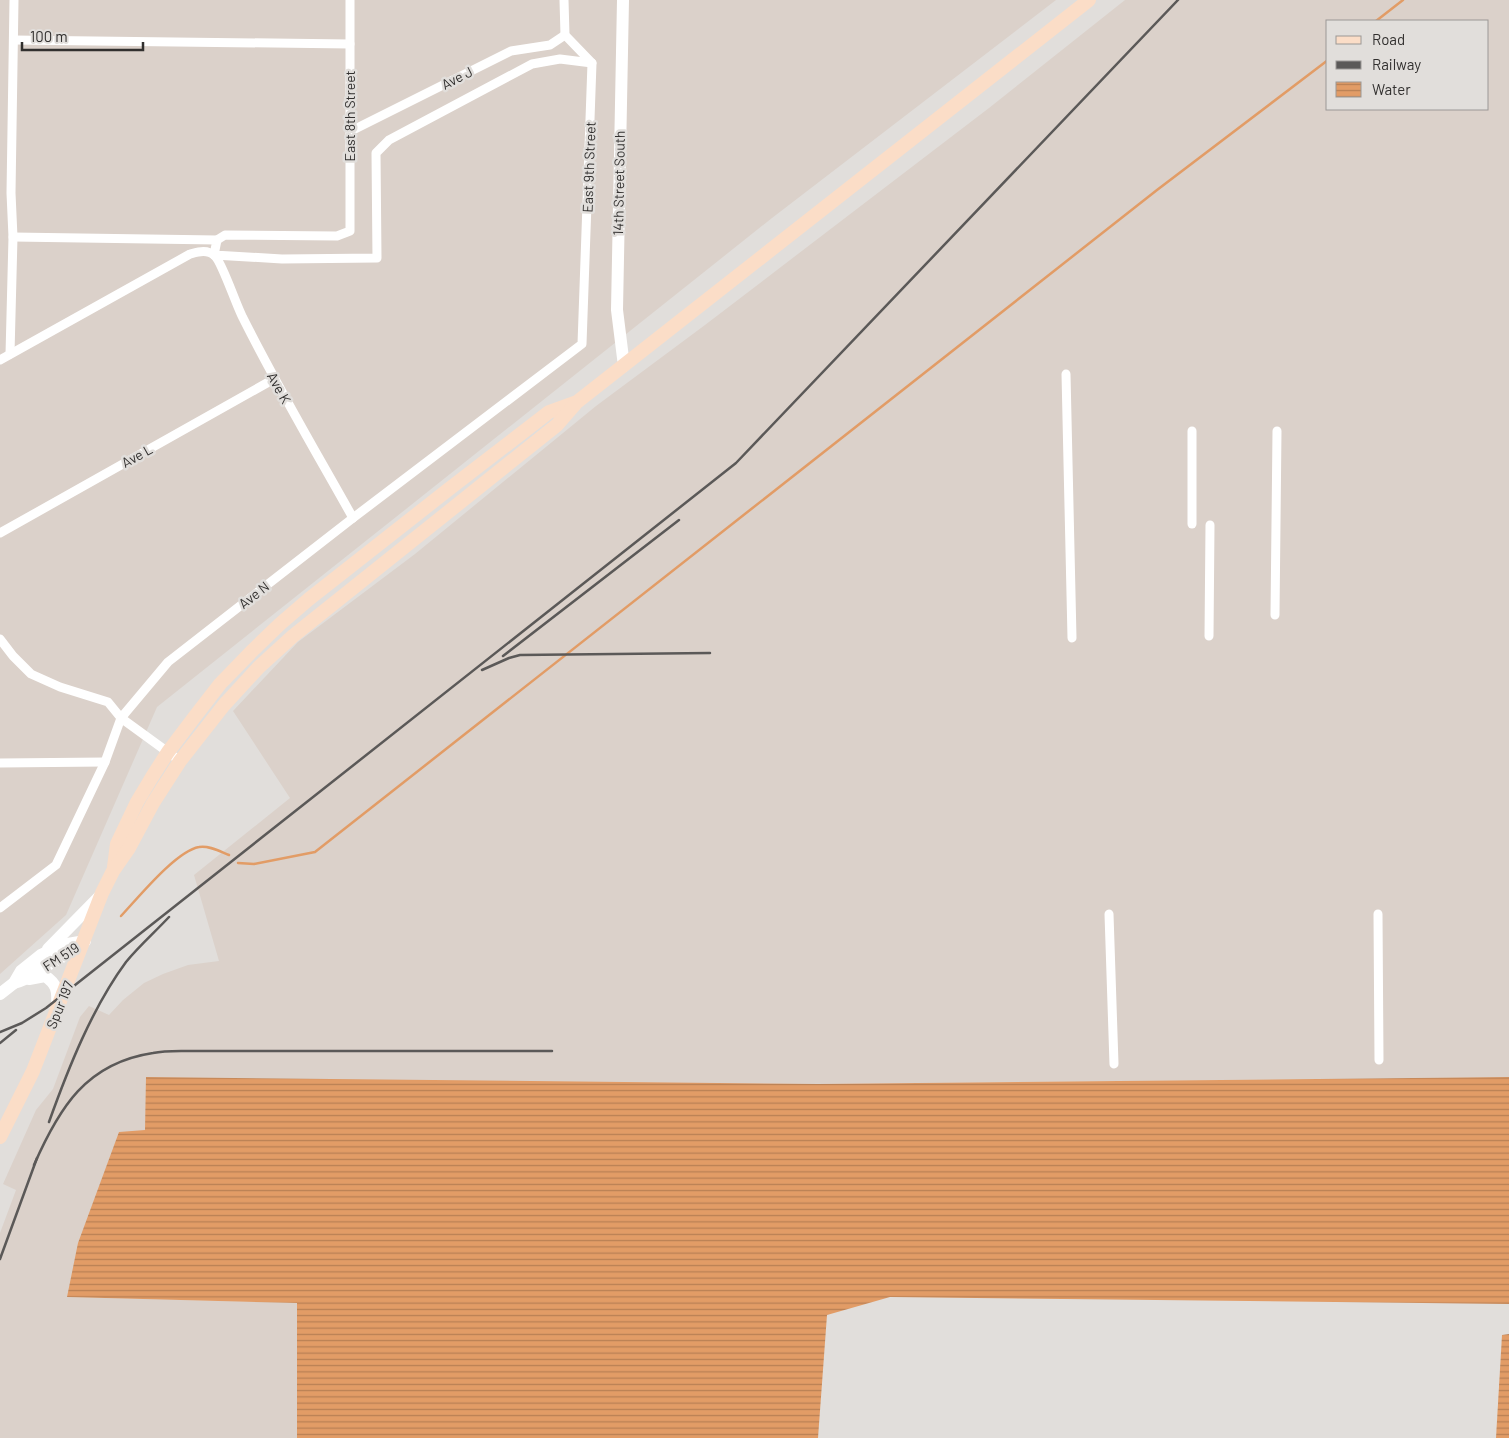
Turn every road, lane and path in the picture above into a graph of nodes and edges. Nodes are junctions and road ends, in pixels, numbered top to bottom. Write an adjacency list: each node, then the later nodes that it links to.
1 (14, 0): 7 (street)
2 (350, 0): 8 (street, East 8th Street)
3 (564, 0): 6 (street)
4 (623, 0): 19 (street, 14th Street South)
5 (1089, 0): 19 (main road)
6 (565, 35): 9 (street); 10 (street, Ave J)
7 (14, 40): 8 (street); 12 (street)
8 (350, 44): 10 (street, East 8th Street)
9 (592, 63): 15 (street); 16 (street, East 9th Street)
10 (351, 131): 14 (street, East 8th Street)
11 (0, 193): 12 (street)
12 (11, 193): 13 (street)
13 (13, 237): 14 (street); 17 (street)
14 (217, 240): 15 (street)
15 (214, 255): 17 (street); 21 (street, Ave K)
16 (582, 344): 25 (street, Ave N)
17 (10, 354): 18 (street)
18 (0, 360)
19 (624, 366): 22 (main road)
20 (1066, 374): 31 (street)
21 (274, 379): 25 (street, Ave K); 28 (street, Ave L)
22 (577, 402): 34 (main road); 35 (main road)
23 (1192, 431): 26 (street)
24 (1278, 431): 29 (street)
25 (353, 518): 33 (street, Ave N)
26 (1192, 524)
27 (1210, 525): 30 (street)
28 (0, 533)
29 (1275, 615)
30 (1209, 636)
31 (1072, 638)
32 (0, 639): 33 (street)
33 (121, 718): 34 (street); 36 (street, Ave N)
34 (168, 752): 35 (street); 38 (main road)
35 (180, 761): 38 (main road)
36 (105, 762): 37 (street); 40 (street, Ave N)
37 (0, 763)
38 (113, 871): 39 (main road, Spur 197)
39 (102, 893): 43 (main road, Spur 197); 44 (street)
40 (0, 908)
41 (1109, 914): 50 (street)
42 (1378, 914): 49 (street)
43 (85, 941): 44 (street, FM 519 / FM 519); 45 (street, FM 519 / FM 519); 48 (main road, Spur 197)
44 (41, 956): 46 (street, FM 519 / FM 519)
45 (27, 979): 46 (street, FM 519 / FM 519); 48 (street)
46 (14, 983): 47 (street, FM 519 / FM 519)
47 (0, 994)
48 (57, 1012): 51 (main road, Spur 197)
49 (1379, 1060)
50 (1114, 1064)
51 (0, 1137)

